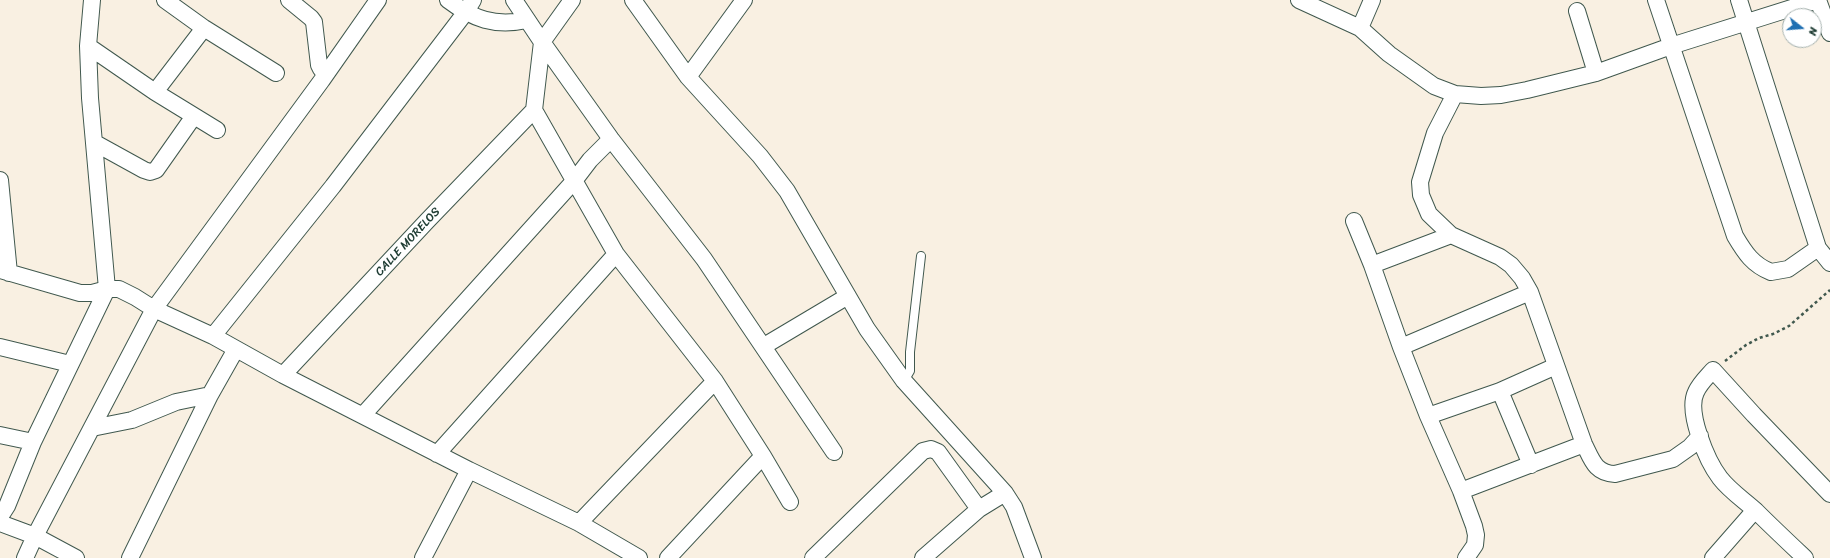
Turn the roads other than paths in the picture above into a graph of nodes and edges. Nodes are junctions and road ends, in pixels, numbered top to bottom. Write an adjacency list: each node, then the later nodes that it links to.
1 (92, 0): 23 (street)
2 (165, 0): 19 (street)
3 (289, 0): 25 (street)
4 (378, 0): 25 (street)
5 (448, 0): 15 (street)
6 (514, 0): 17 (street)
7 (572, 0): 22 (street)
8 (744, 0): 28 (street)
9 (1299, 0): 20 (street)
10 (1372, 0): 20 (street)
11 (1656, 0): 24 (street)
12 (1739, 0): 18 (street)
13 (1817, 0): 18 (street); 21 (street)
14 (634, 1): 28 (street)
15 (469, 6): 17 (street); 50 (street)
16 (1576, 11): 27 (street)
17 (528, 20): 22 (street)
18 (1746, 22): 24 (street); 40 (street)
19 (204, 28): 26 (street); 29 (street)
20 (1360, 28): 30 (street)
21 (1830, 33)
22 (542, 42): 31 (street); 34 (street)
23 (88, 46): 29 (street); 35 (street)
24 (1671, 46): 27 (street); 40 (street)
25 (327, 72): 49 (street)
26 (276, 73)
27 (1596, 73): 30 (street)
28 (688, 77): 48 (street)
29 (155, 92): 32 (street)
30 (1455, 94): 39 (street)
31 (534, 110): 37 (street); 57 (street, CALLE MORELOS)
32 (194, 116): 33 (street); 35 (street)
33 (217, 130)
34 (611, 139): 37 (street); 51 (street)
35 (94, 143): 46 (street)
36 (0, 180): 45 (street)
37 (574, 181): 41 (street); 62 (street)
38 (1354, 221): 44 (street)
39 (1450, 235): 44 (street); 47 (street)
40 (1818, 248): 43 (street)
41 (616, 254): 58 (street); 70 (street)
42 (921, 256): 59 (lane)
43 (1830, 263)
44 (1372, 265): 53 (street)
45 (5, 271): 46 (street)
46 (107, 289): 49 (street); 55 (street)
47 (1530, 292): 53 (street); 56 (street)
48 (848, 296): 51 (street); 59 (street)
49 (154, 309): 50 (street); 64 (street)
50 (213, 336): 54 (street)
51 (764, 346): 69 (street)
52 (0, 347): 55 (street)
53 (1401, 347): 63 (street)
54 (236, 349): 57 (street); 61 (street)
55 (70, 364): 67 (street)
56 (1556, 366): 60 (street); 68 (street)
57 (284, 375): 62 (street)
58 (715, 381): 71 (street); 82 (street)
59 (904, 381): 75 (street)
60 (1500, 392): 63 (street); 72 (street)
61 (210, 395): 64 (street); 86 (street)
62 (363, 415): 70 (street)
63 (1428, 416): 74 (street)
64 (92, 428): 83 (street)
65 (0, 435): 67 (street)
66 (1700, 436): 68 (street); 76 (street); 79 (street)
67 (33, 442): 80 (street)
68 (1584, 444): 72 (street)
69 (834, 452)
70 (437, 454): 73 (street)
71 (763, 456): 77 (street); 89 (street)
72 (1531, 465): 74 (street)
73 (469, 470): 82 (street); 87 (street)
74 (1461, 491): 93 (street)
75 (1005, 492): 78 (street); 92 (street)
76 (1830, 494)
77 (790, 502)
78 (979, 509): 90 (street); 91 (street)
79 (1755, 510): 94 (street); 95 (street)
80 (0, 517)
81 (0, 523): 83 (street)
82 (579, 524): 88 (street)
83 (35, 536): 84 (street); 85 (street)
84 (25, 558)
85 (76, 558)
86 (130, 558)
87 (423, 558)
88 (638, 558)
89 (668, 558)
90 (813, 558)
91 (922, 558)
92 (1033, 558)
93 (1466, 558)
94 (1713, 558)
95 (1805, 558)

